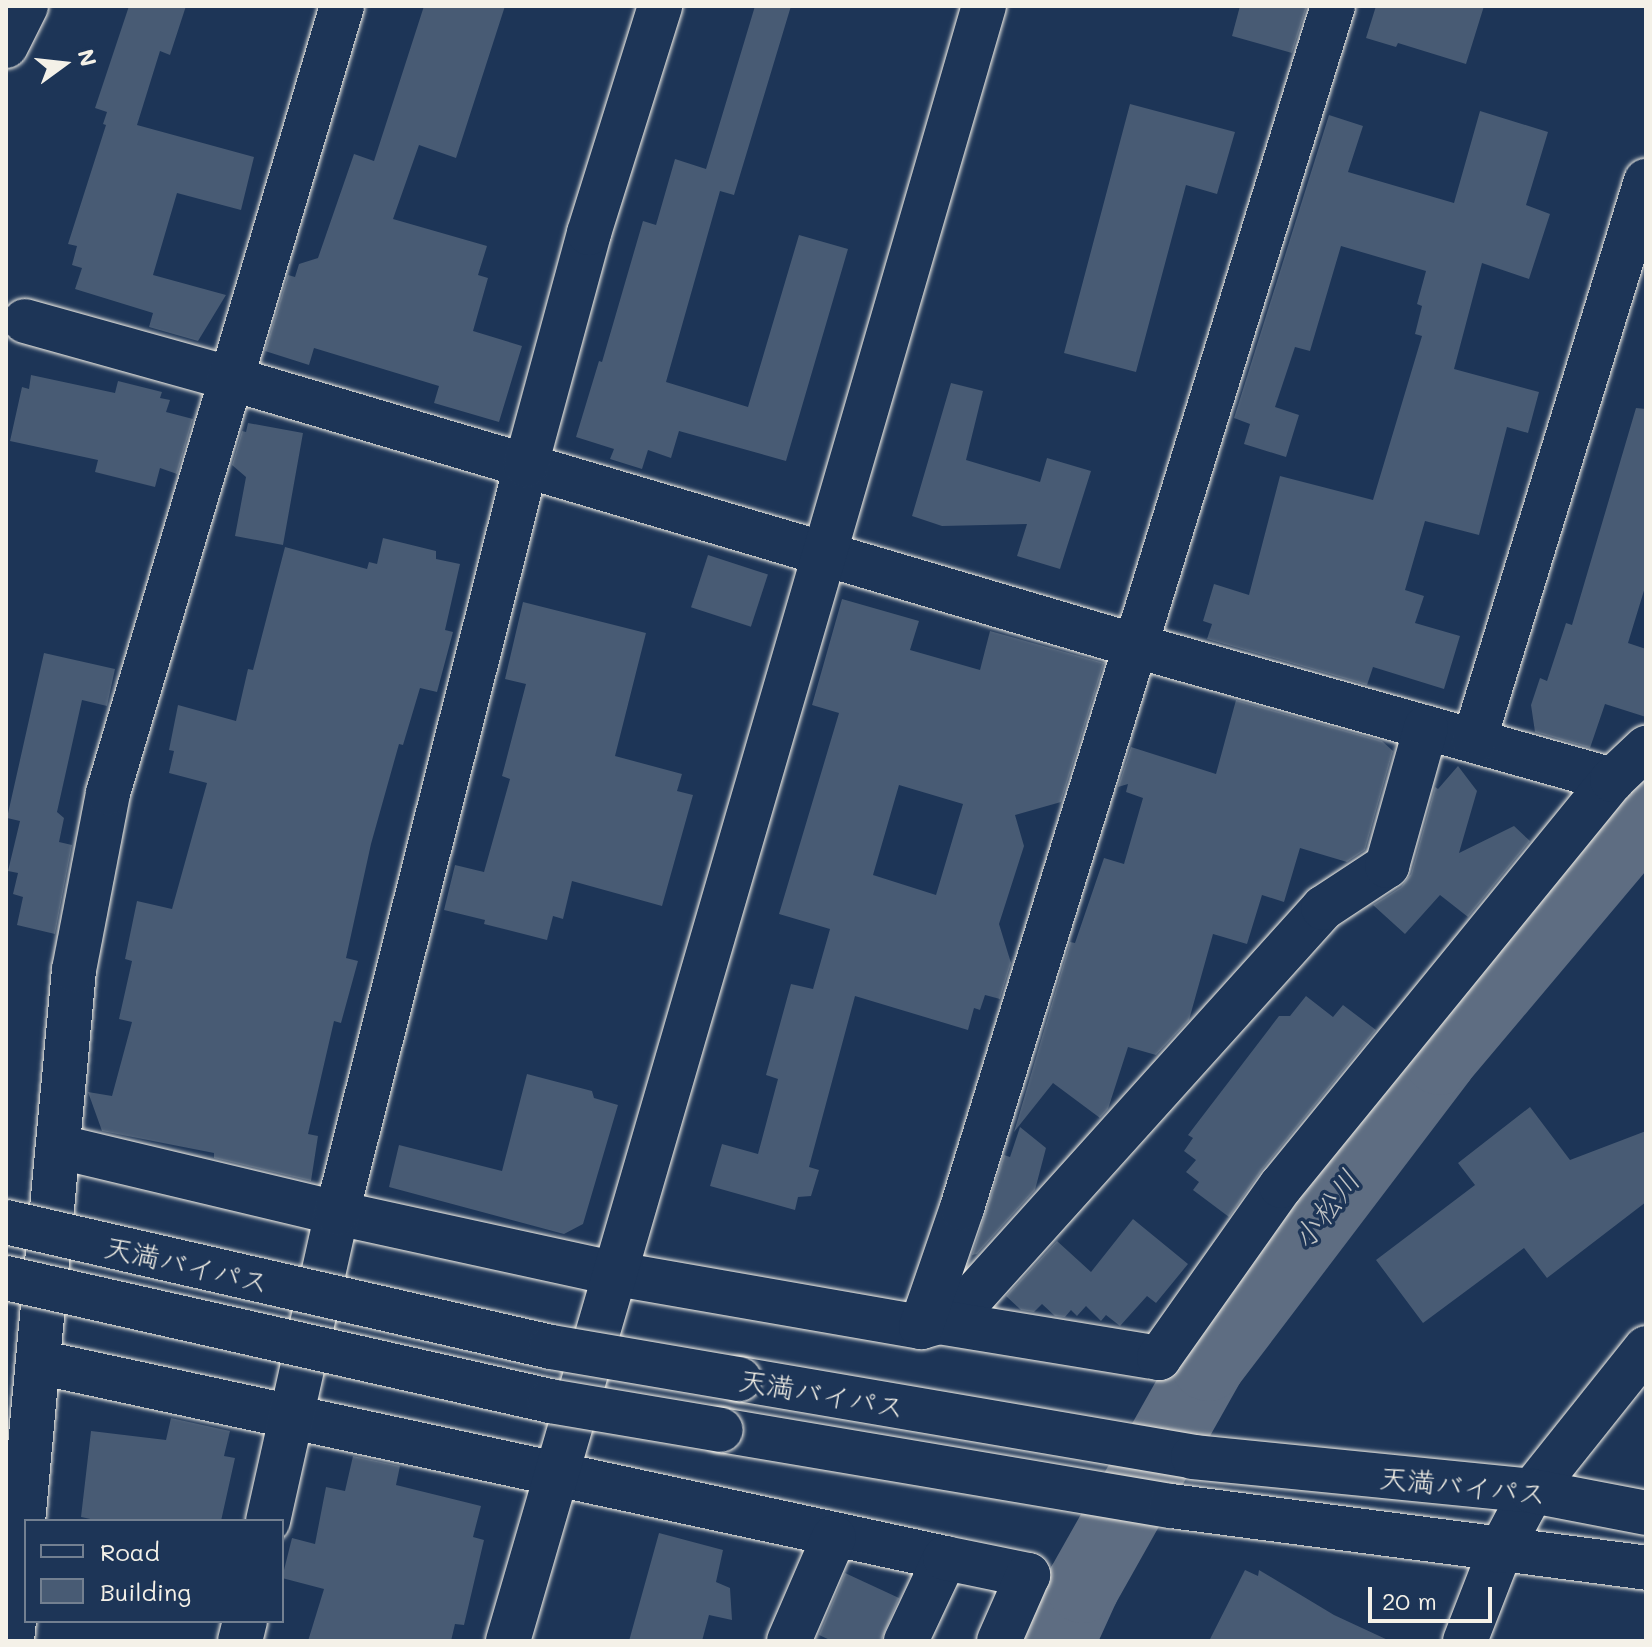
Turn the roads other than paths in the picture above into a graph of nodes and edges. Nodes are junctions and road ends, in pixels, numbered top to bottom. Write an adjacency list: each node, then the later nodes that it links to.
1 (26, 6): 6 (main road)
2 (342, 6): 9 (main road)
3 (660, 6): 10 (main road)
4 (984, 6): 11 (main road)
5 (1333, 6): 12 (main road)
6 (6, 46)
7 (1646, 181): 14 (main road)
8 (25, 321): 9 (main road)
9 (229, 378): 10 (main road); 17 (main road)
10 (526, 465): 11 (main road); 18 (main road)
11 (825, 555): 12 (main road); 20 (main road)
12 (1136, 646): 13 (main road); 22 (main road)
13 (1426, 727): 14 (main road); 22 (main road)
14 (1474, 741): 16 (main road)
15 (1646, 748): 16 (main road)
16 (1612, 780): 22 (main road)
17 (60, 1147): 18 (main road); 24 (main road)
18 (337, 1213): 20 (main road); 25 (main road)
19 (6, 1222): 27 (main road, 天満バイパス, bridge)
20 (617, 1274): 22 (main road); 26 (main road)
21 (6, 1278): 31 (main road, 天満バイパス, bridge)
22 (930, 1324)
23 (1646, 1348): 27 (main road)
24 (38, 1362): 25 (main road); 34 (main road)
25 (292, 1418): 26 (main road); 29 (main road)
26 (554, 1475): 30 (main road); 35 (main road)
27 (1532, 1491): 28 (main road, 天満バイパス); 31 (main road)
28 (1646, 1513)
29 (268, 1519)
30 (834, 1537): 32 (main road); 36 (main road)
31 (1500, 1551): 33 (main road, 天満バイパス); 39 (main road)
32 (945, 1558): 37 (main road); 38 (main road)
33 (1646, 1568)
34 (12, 1641)
35 (508, 1641)
36 (789, 1641)
37 (906, 1641)
38 (999, 1641)
39 (1465, 1641)

